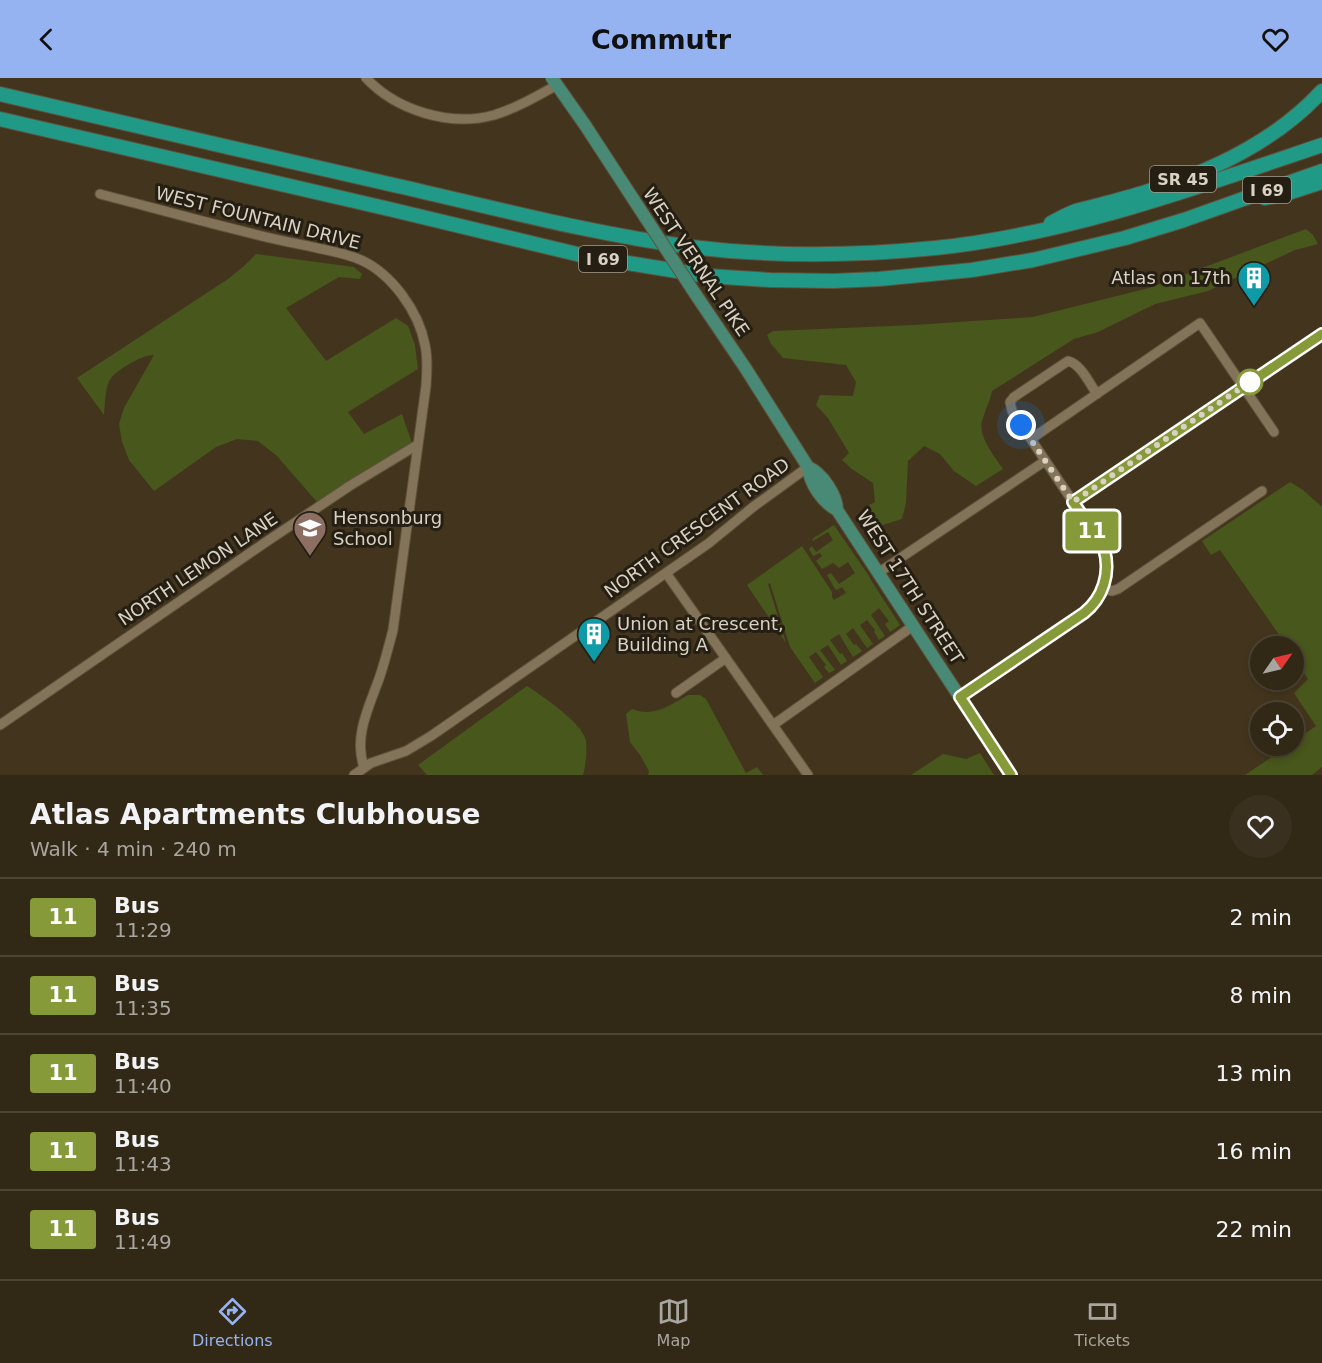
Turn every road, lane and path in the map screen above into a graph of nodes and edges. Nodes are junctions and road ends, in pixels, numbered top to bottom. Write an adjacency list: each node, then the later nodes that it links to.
1 (366, 78): 2 (street)
2 (555, 81): 19 (main road, WEST VERNAL PIKE, bridge)
3 (1322, 91): 11 (highway, SR 45)
4 (0, 94): 11 (highway, I 69)
5 (0, 119): 10 (highway, I 69)
6 (1322, 145): 11 (highway, I 69)
7 (1322, 171): 10 (highway, I 69)
8 (1322, 182): 10 (highway, SR 45)
9 (100, 194): 17 (street, WEST FOUNTAIN DRIVE)
10 (1213, 210)
11 (1027, 234)
12 (1322, 334): 13 (street)
13 (1243, 387): 14 (street); 15 (street); 21 (street)
14 (1097, 393): 16 (street); 16 (street)
15 (1274, 432)
16 (1030, 439): 18 (street)
17 (417, 445): 30 (street, NORTH LEMON LANE); 31 (street, WEST FOUNTAIN DRIVE)
18 (1045, 460): 21 (street); 23 (street)
19 (808, 467): 22 (street, NORTH CRESCENT ROAD); 23 (main road, WEST 17TH STREET)
20 (1262, 490): 24 (street)
21 (1073, 502): 24 (street)
22 (666, 573): 26 (street); 31 (street, NORTH CRESCENT ROAD)
23 (878, 573): 25 (main road, WEST 17TH STREET)
24 (1102, 589): 28 (street)
25 (913, 626): 28 (main road, WEST 17TH STREET); 29 (street)
26 (726, 657): 27 (street); 29 (street)
27 (676, 693)
28 (960, 697): 34 (main road, WEST 17TH STREET)
29 (773, 725): 33 (street)
30 (0, 726)
31 (363, 767): 32 (street)
32 (354, 775)
33 (808, 775)
34 (1011, 775)

